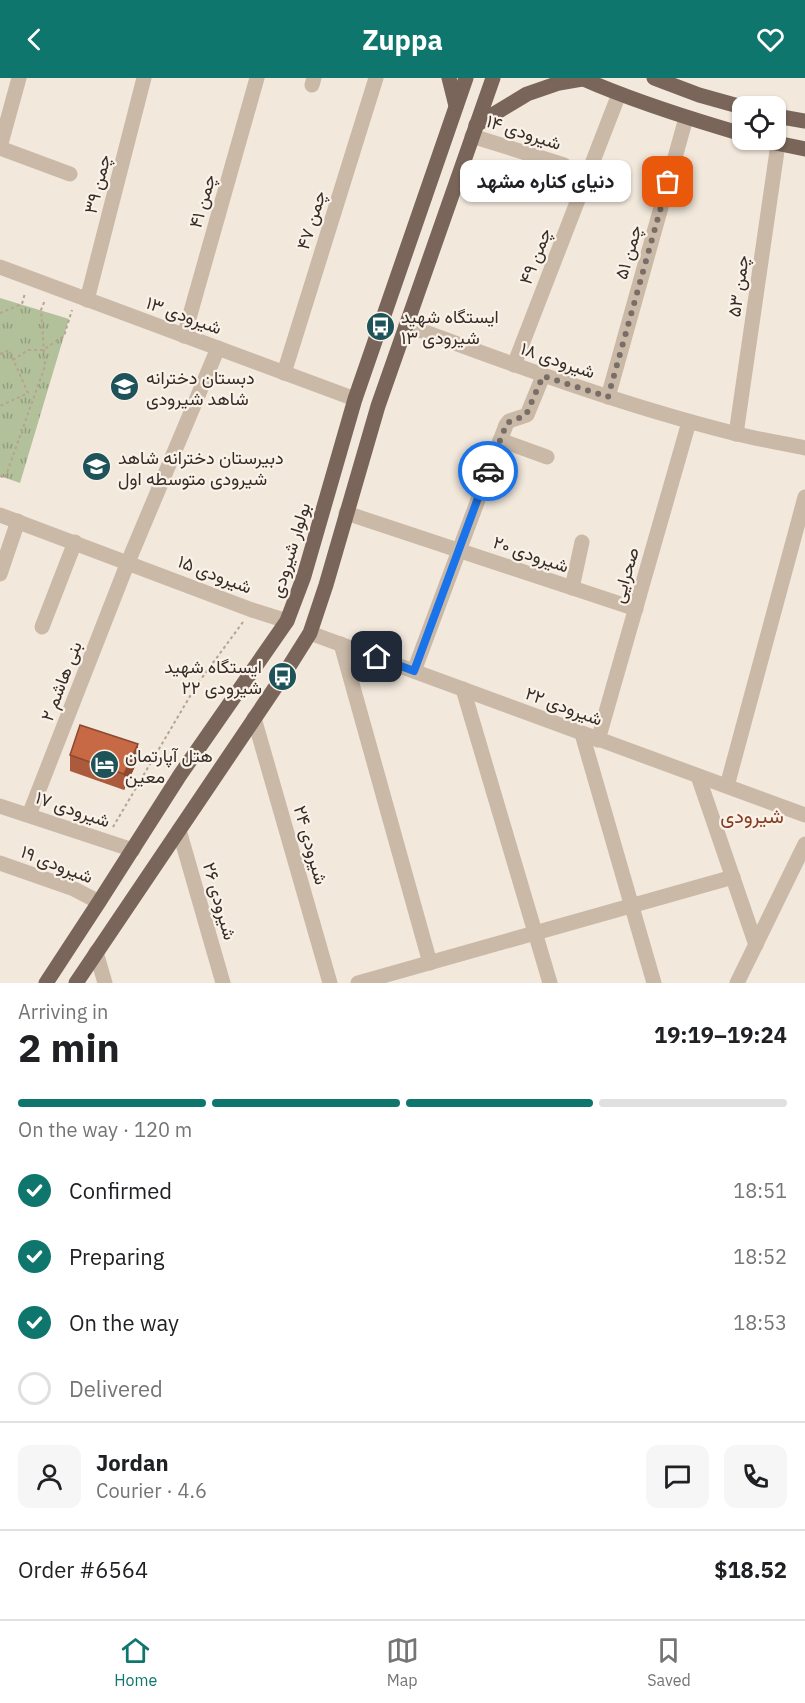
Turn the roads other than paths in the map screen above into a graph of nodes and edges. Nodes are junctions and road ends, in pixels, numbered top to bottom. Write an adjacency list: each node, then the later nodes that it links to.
1 (19, 78): 19 (street)
2 (144, 78): 25 (street, چمن ۳۹)
3 (257, 78): 27 (street, چمن ۴۱)
4 (376, 78): 30 (street, چمن ۴۷)
5 (448, 78): 12 (main road)
6 (466, 78): 12 (main road, بولوار شیرودی)
7 (493, 78): 16 (main road)
8 (581, 78): 10 (main road); 16 (main road)
9 (654, 78): 11 (main road)
10 (619, 94): 13 (main road); 29 (street, چمن ۴۹)
11 (732, 104)
12 (456, 106): 33 (main road, بولوار شیرودی)
13 (686, 118): 17 (main road); 32 (street, چمن ۵۱)
14 (786, 118): 15 (main road)
15 (805, 122)
16 (474, 130): 22 (street, شیرودی ۱۴); 26 (main road)
17 (732, 131)
18 (786, 145): 20 (main road)
19 (0, 148): 23 (street)
20 (805, 149)
21 (777, 150): 35 (street, چمن ۵۳)
22 (564, 165)
23 (70, 174)
24 (0, 267): 25 (street, شیرودی ۱۳)
25 (82, 298): 27 (street, شیرودی ۱۳)
26 (406, 325): 29 (street, شیرودی ۱۸); 40 (main road)
27 (184, 336): 28 (street, شیرودی ۱۳)
28 (218, 348): 30 (street, شیرودی ۱۳); 46 (street, بنی هاشم ۲)
29 (514, 365): 31 (street, شیرودی ۱۸)
30 (284, 373): 33 (street, شیرودی ۱۳)
31 (543, 376): 32 (street, شیرودی ۱۸); 36 (street)
32 (608, 397): 34 (street, شیرودی ۱۸)
33 (355, 399): 50 (main road, بولوار شیرودی)
34 (690, 422): 35 (street, شیرودی ۱۸); 49 (street, صحرایی)
35 (736, 434): 37 (street, شیرودی ۱۸)
36 (500, 440): 38 (street); 45 (street)
37 (805, 448)
38 (547, 458)
39 (805, 497): 60 (street)
40 (346, 513): 45 (street, شیرودی ۲۰); 52 (main road)
41 (0, 515): 42 (street, شیرودی ۱۵)
42 (18, 521): 43 (street, شیرودی ۱۵); 47 (street)
43 (75, 542): 46 (street, شیرودی ۱۵); 51 (street)
44 (582, 542): 48 (street)
45 (458, 550): 48 (street, شیرودی ۲۰); 54 (street)
46 (128, 562): 50 (street, شیرودی ۱۵); 62 (street, بنی هاشم ۲)
47 (0, 574)
48 (572, 588): 49 (street, شیرودی ۲۰)
49 (636, 609): 58 (street, صحرایی)
50 (287, 621): 66 (main road, بولوار شیرودی)
51 (42, 627)
52 (310, 633): 53 (street, شیرودی ۲۲); 56 (main road)
53 (341, 644): 54 (street, شیرودی ۲۲); 74 (street)
54 (414, 671): 55 (street, شیرودی ۲۲)
55 (463, 689): 57 (street, شیرودی ۲۲); 71 (street)
56 (254, 718): 64 (main road); 79 (street, شیرودی ۲۴)
57 (582, 734): 58 (street, شیرودی ۲۲); 70 (street)
58 (598, 740): 59 (street, شیرودی ۲۲)
59 (698, 776): 60 (street, شیرودی ۲۲); 68 (street)
60 (727, 786): 63 (street, شیرودی ۲۲)
61 (0, 806): 62 (street, شیرودی ۱۷)
62 (29, 814): 66 (street, شیرودی ۱۷)
63 (805, 815)
64 (179, 830): 73 (main road); 78 (street, شیرودی ۲۶)
65 (805, 844): 72 (street)
66 (133, 850): 69 (main road, بولوار شیرودی)
67 (0, 863): 69 (street, شیرودی ۱۹)
68 (733, 877): 70 (street); 72 (street)
69 (99, 902): 75 (main road, بولوار شیرودی)
70 (631, 905): 71 (street); 82 (street)
71 (535, 933): 74 (street); 81 (street)
72 (756, 945): 83 (street)
73 (96, 952): 76 (main road); 77 (street)
74 (430, 963): 80 (street)
75 (46, 983)
76 (76, 983)
77 (105, 983)
78 (224, 983)
79 (330, 983)
80 (358, 983)
81 (550, 983)
82 (654, 983)
83 (737, 983)

